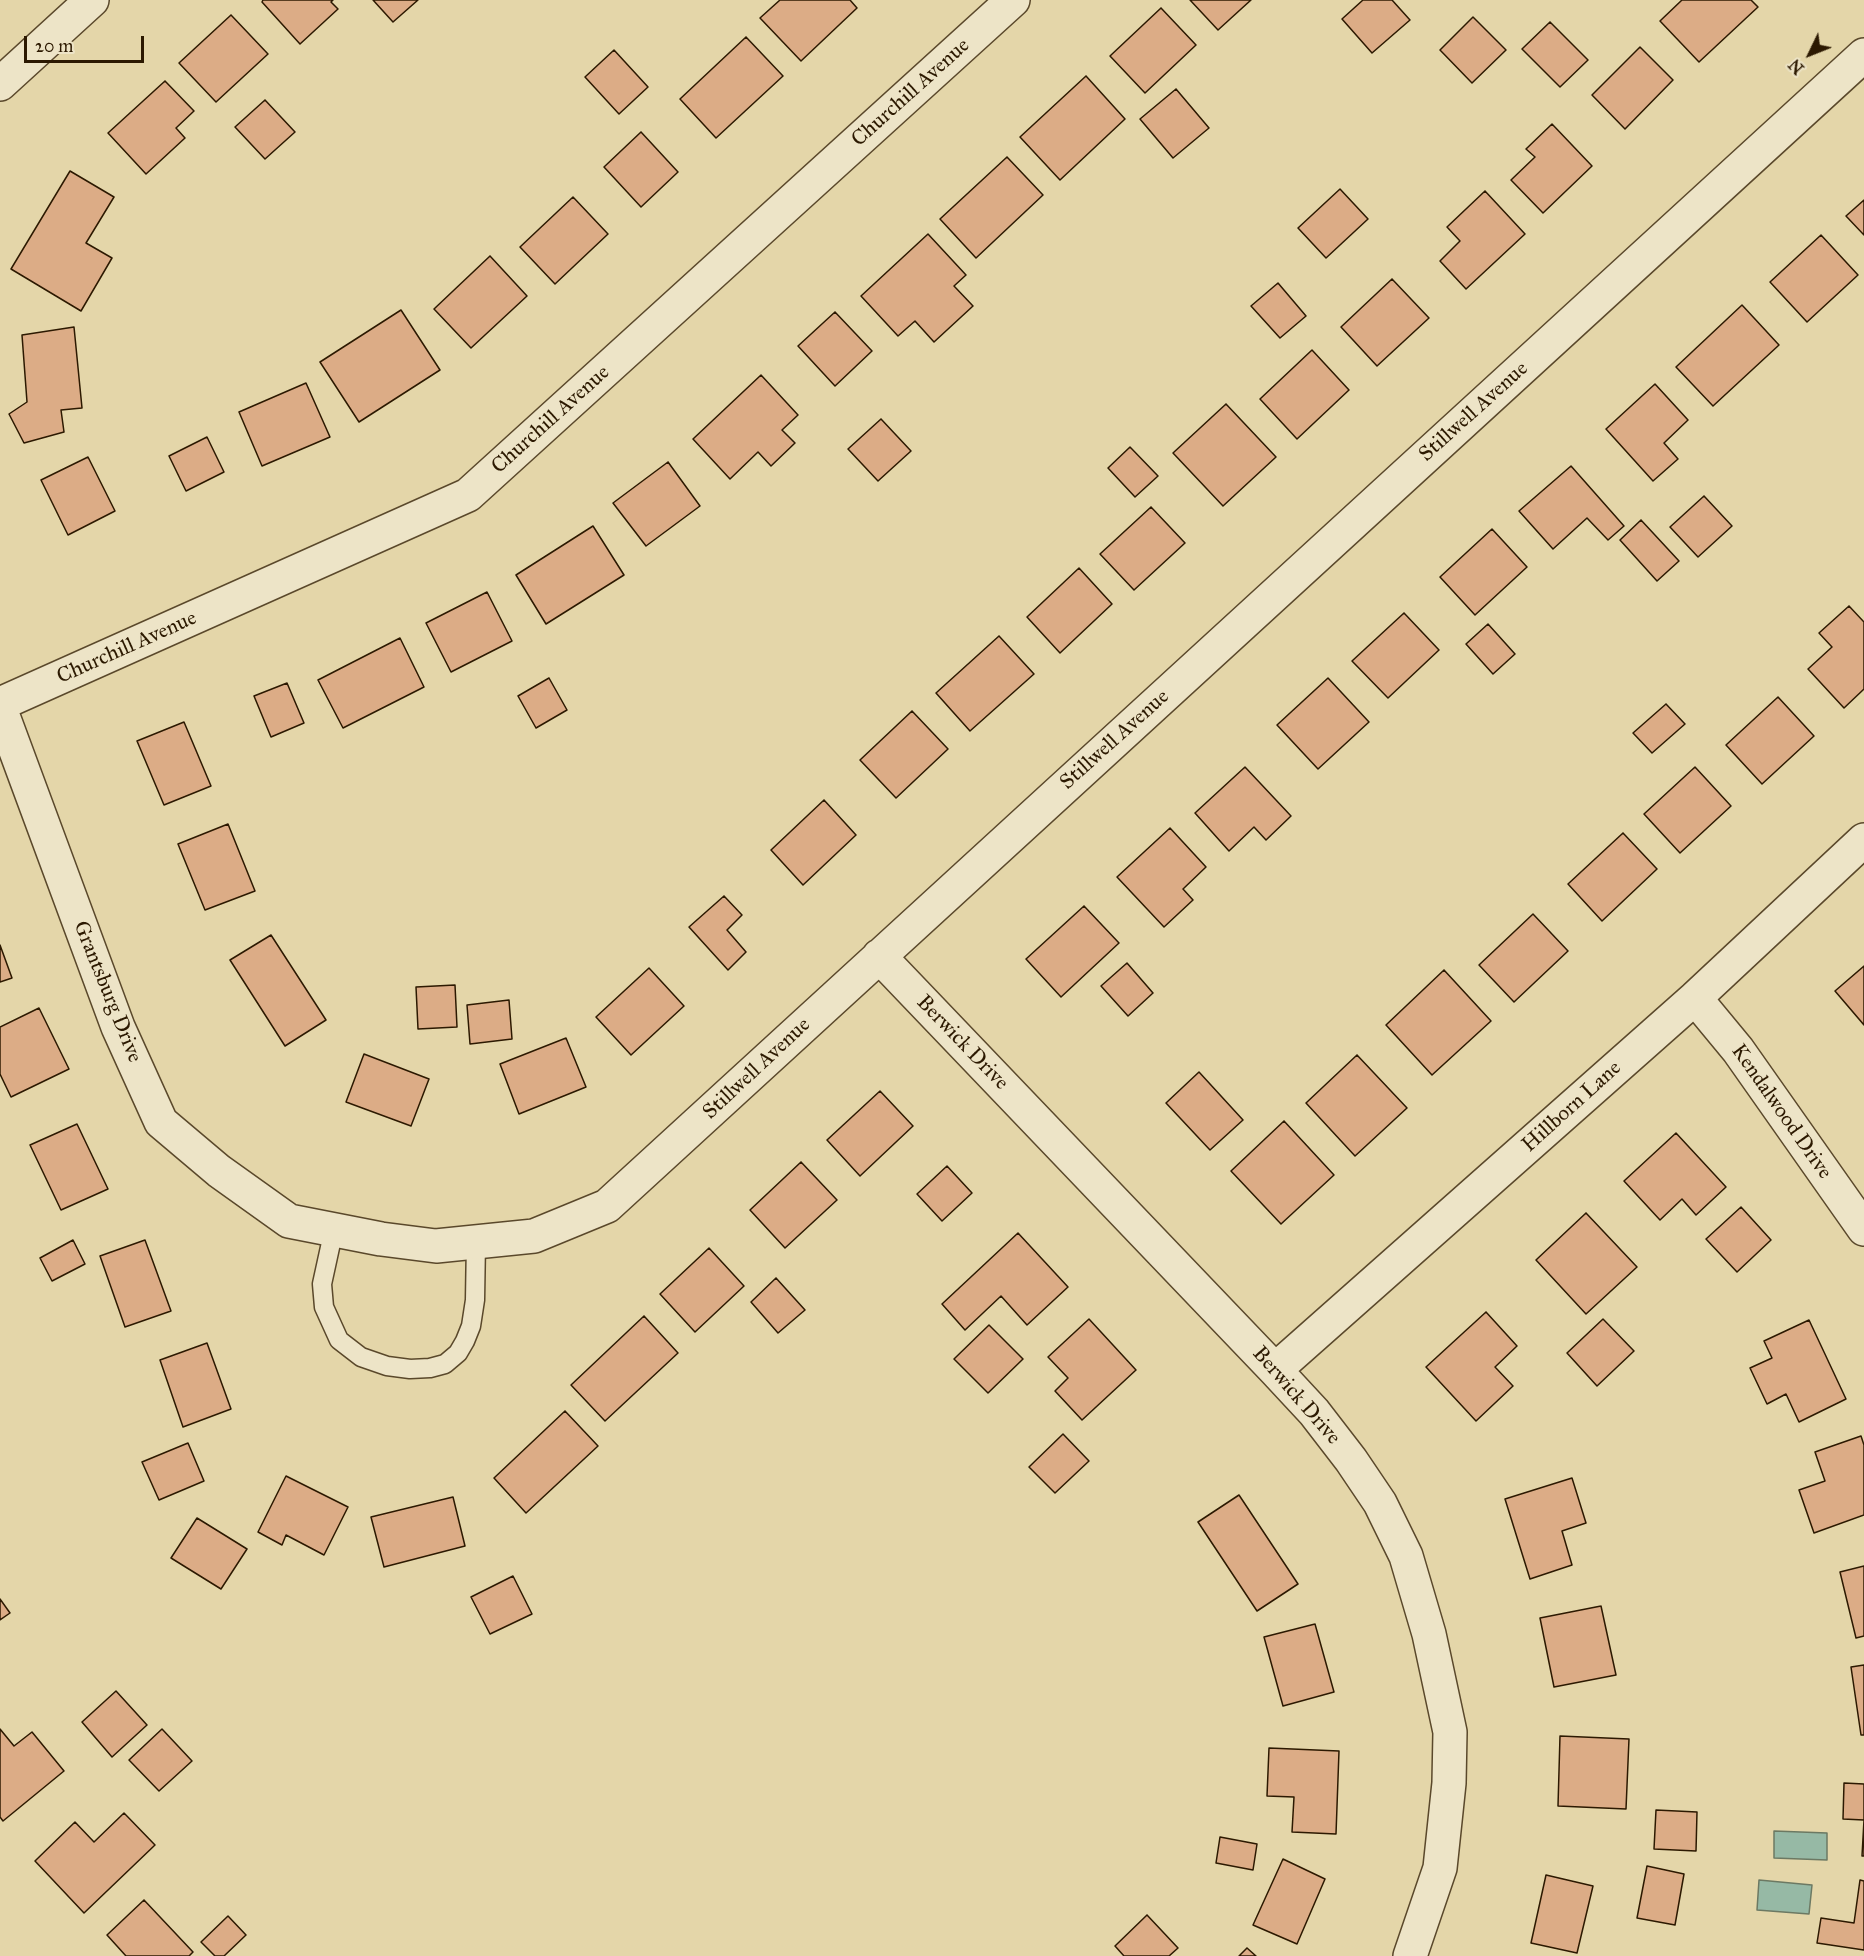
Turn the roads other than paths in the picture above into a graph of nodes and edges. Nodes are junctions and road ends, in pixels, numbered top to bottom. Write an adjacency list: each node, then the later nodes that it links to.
1 (92, 0): 4 (street)
2 (1013, 0): 5 (street, Churchill Avenue)
3 (1864, 55): 7 (street, Stillwell Avenue)
4 (0, 84)
5 (0, 706): 9 (street, Grantsburg Drive)
6 (1864, 840): 8 (street, Hillborn Lane)
7 (879, 956): 12 (street, Stillwell Avenue); 13 (street, Berwick Drive)
8 (1695, 998): 11 (street, Kendalwood Drive); 13 (street, Hillborn Lane)
9 (289, 1221): 10 (street, Stillwell Avenue)
10 (334, 1229): 12 (street, Stillwell Avenue); 12 (lane)
11 (1864, 1229)
12 (476, 1241)
13 (1275, 1370): 14 (street, Berwick Drive)
14 (1410, 1956)

